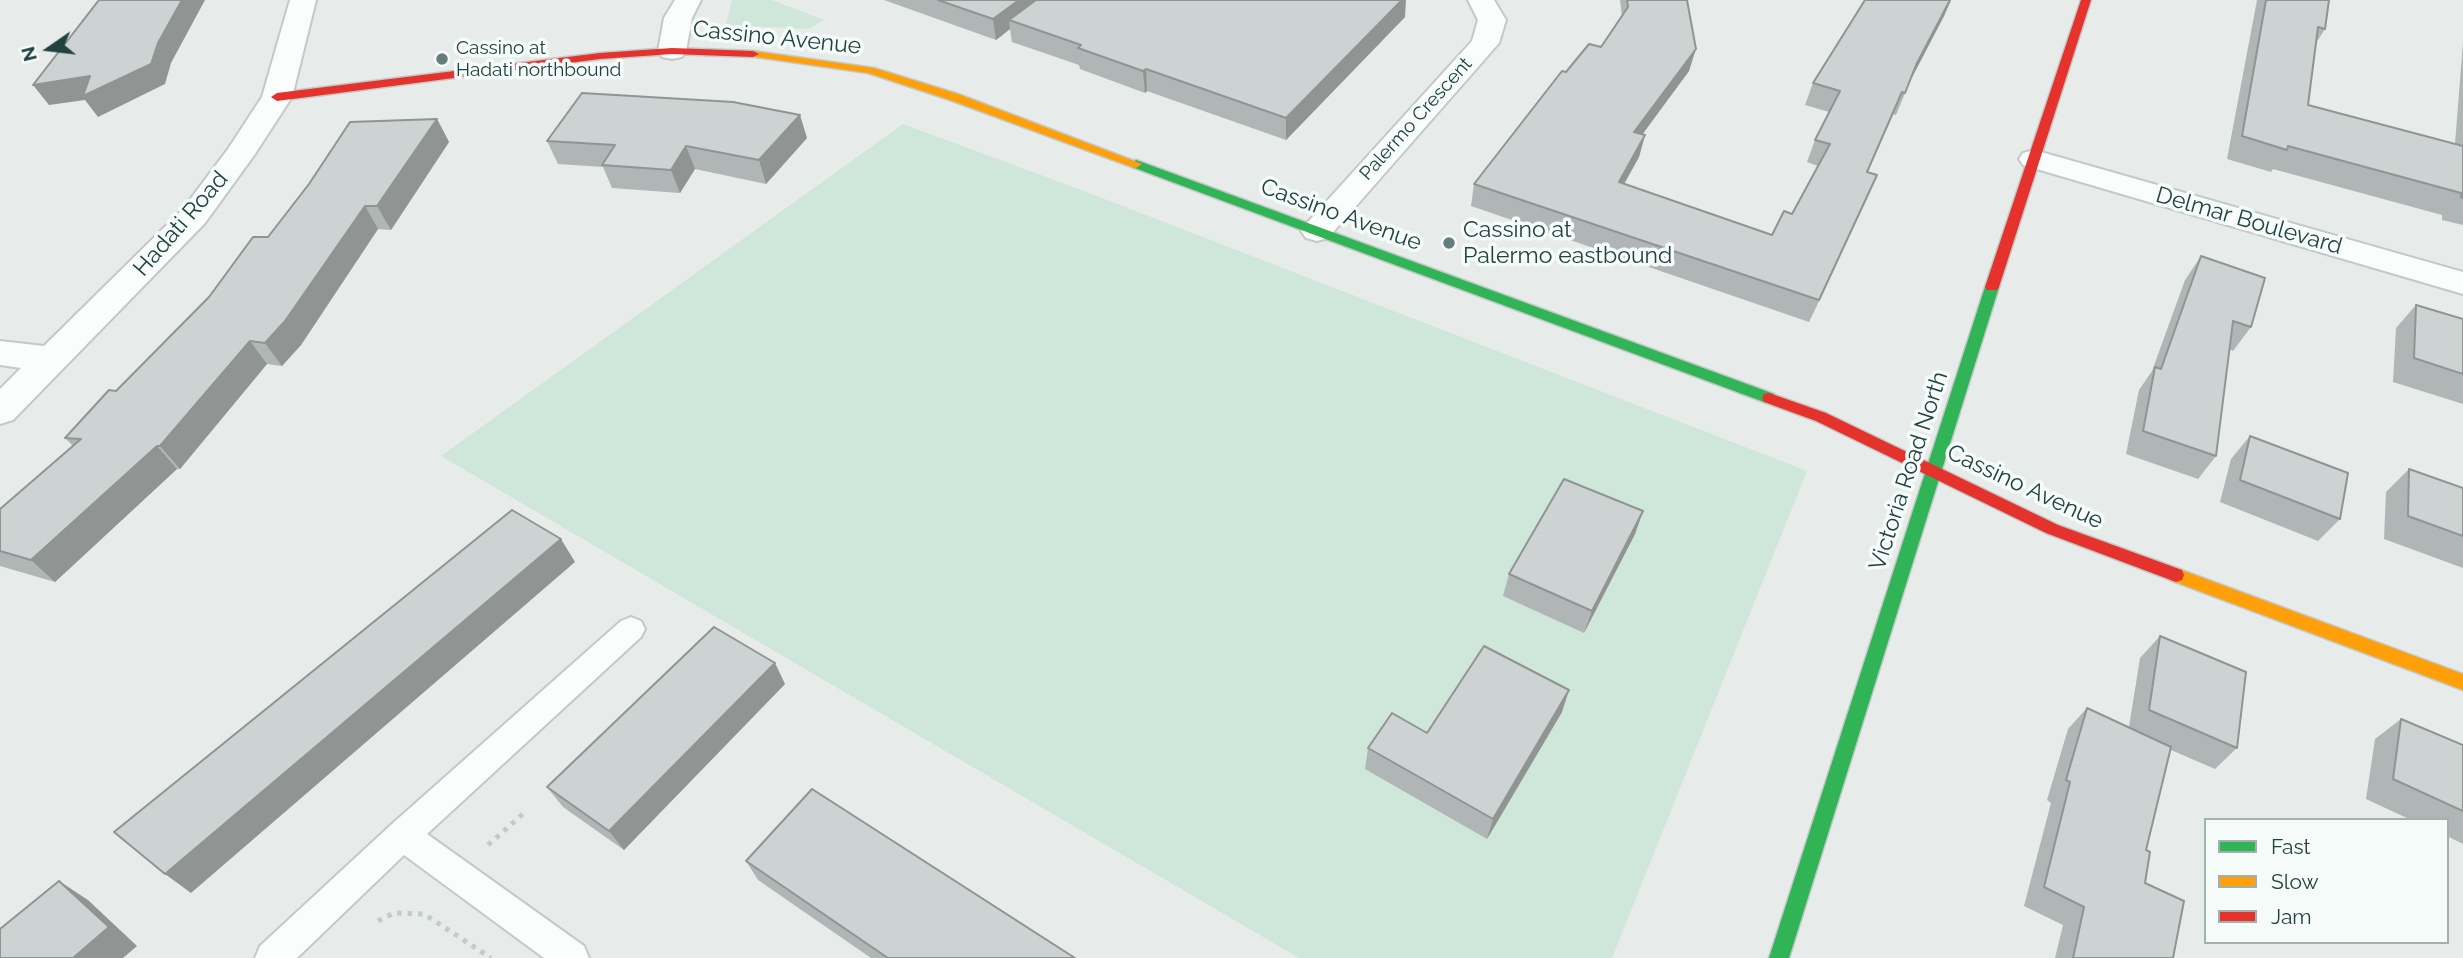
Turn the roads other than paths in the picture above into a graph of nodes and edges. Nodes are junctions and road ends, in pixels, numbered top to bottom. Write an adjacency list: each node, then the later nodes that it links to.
1 (303, 0): 6 (street, Hadati Road)
2 (688, 0): 5 (street)
3 (1481, 0): 8 (street, Palermo Crescent)
4 (2086, 0): 7 (street, Victoria Road North)
5 (672, 51): 6 (street, Cassino Avenue); 8 (street, Cassino Avenue)
6 (277, 97): 11 (street, Hadati Road)
7 (2034, 159): 9 (street, Delmar Boulevard); 13 (street, Victoria Road North)
8 (1317, 231): 13 (street, Cassino Avenue)
9 (2463, 283)
10 (0, 353): 11 (street)
11 (54, 359): 12 (street, Hadati Road)
12 (0, 411)
13 (1932, 469): 15 (street, Cassino Avenue); 19 (street, Victoria Road North)
14 (631, 629): 16 (lane)
15 (2463, 682)
16 (403, 835): 17 (lane); 18 (lane)
17 (272, 958)
18 (572, 958)
19 (1779, 958)

